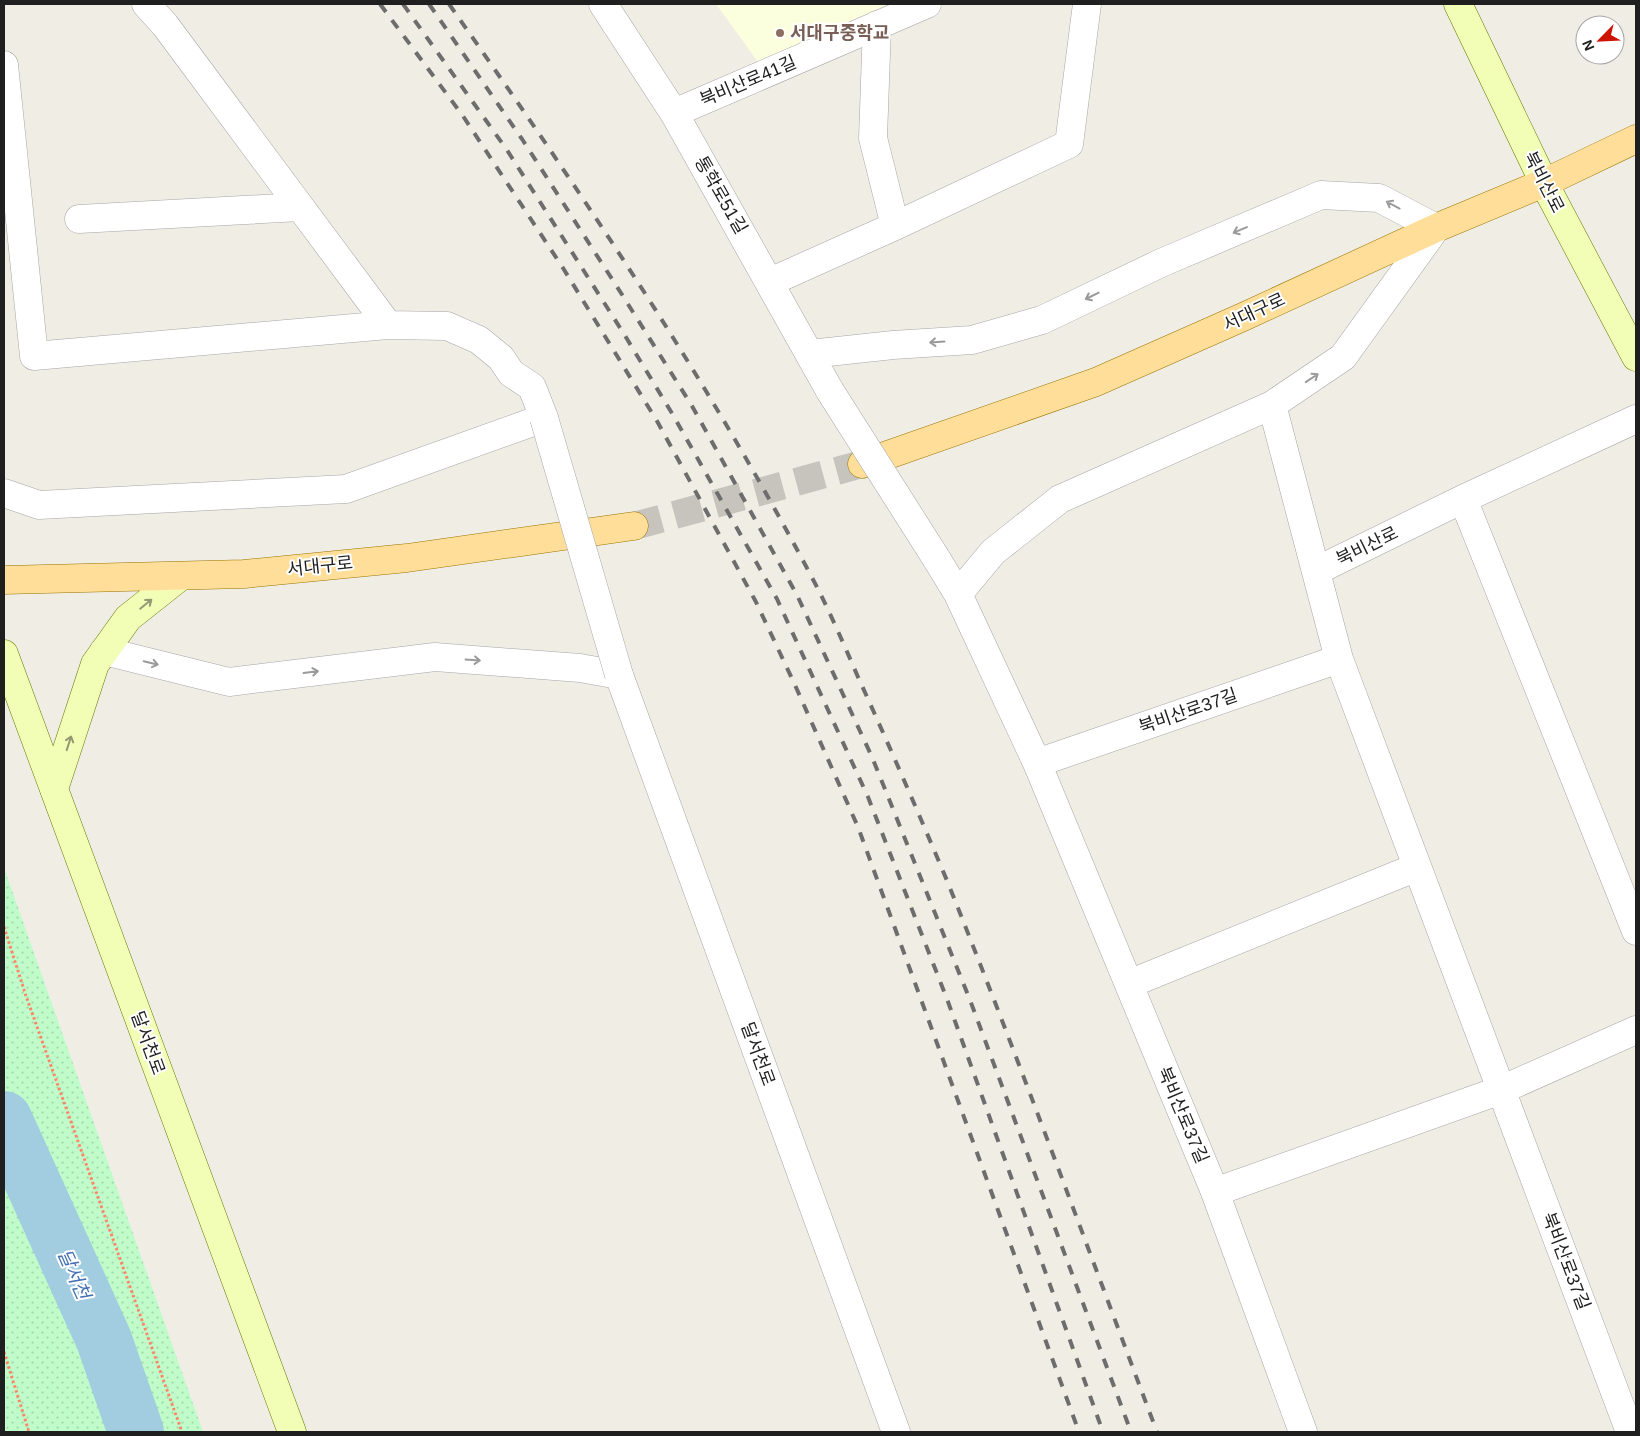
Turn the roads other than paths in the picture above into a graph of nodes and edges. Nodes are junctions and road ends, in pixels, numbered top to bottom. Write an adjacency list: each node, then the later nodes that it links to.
1 (146, 4): 11 (street)
2 (603, 4): 8 (street, 통학로51길)
3 (927, 4): 6 (street, 북비산로41길)
4 (1088, 4): 13 (street)
5 (1458, 4): 10 (main road, 북비산로)
6 (877, 25): 8 (street, 북비산로41길); 13 (street)
7 (4, 65): 16 (street, 달서천로)
8 (674, 114): 15 (street, 통학로51길)
9 (1636, 138): 10 (main road, 서대구로)
10 (1544, 183): 14 (main road, 서대구로); 18 (main road, 북비산로)
11 (300, 207): 12 (street); 16 (street)
12 (79, 219)
13 (895, 226): 15 (street)
14 (1436, 228): 17 (street, one-way to 17); 19 (street, one-way to 14); 22 (main road, 서대구로)
15 (770, 282): 17 (street, 통학로51길)
16 (388, 325): 20 (street, 달서천로)
17 (810, 354): 26 (street, 통학로51길, bridge)
18 (1636, 358)
19 (1272, 405): 27 (street, 북비산로37길); 30 (street)
20 (544, 418): 23 (street); 34 (street, 달서천로, bridge)
21 (1636, 419): 24 (street, 북비산로)
22 (862, 464)
23 (4, 493)
24 (1463, 499): 27 (street, 북비산로); 38 (street)
25 (634, 526): 28 (main road, 서대구로)
26 (936, 558): 30 (street, 북비산로37길)
27 (1316, 571): 33 (street, 북비산로37길)
28 (180, 576): 29 (main road, 서대구로); 31 (main road, one-way to 28)
29 (4, 580)
30 (958, 594): 35 (street, 북비산로37길)
31 (104, 651): 34 (street, one-way to 34); 36 (main road, one-way to 31)
32 (4, 654): 36 (main road, 달서천로)
33 (1339, 659): 35 (street, 북비산로37길); 37 (street, 북비산로37길)
34 (619, 675): 44 (street, 달서천로)
35 (1037, 763): 39 (street, 북비산로37길)
36 (54, 789): 43 (main road, 달서천로)
37 (1418, 867): 39 (street); 41 (street, 북비산로37길)
38 (1636, 931)
39 (1129, 984): 42 (street, 북비산로37길)
40 (1636, 1030): 41 (street)
41 (1502, 1090): 42 (street); 46 (street, 북비산로37길)
42 (1215, 1192): 45 (street, 북비산로37길)
43 (292, 1432)
44 (896, 1432)
45 (1303, 1432)
46 (1630, 1432)

